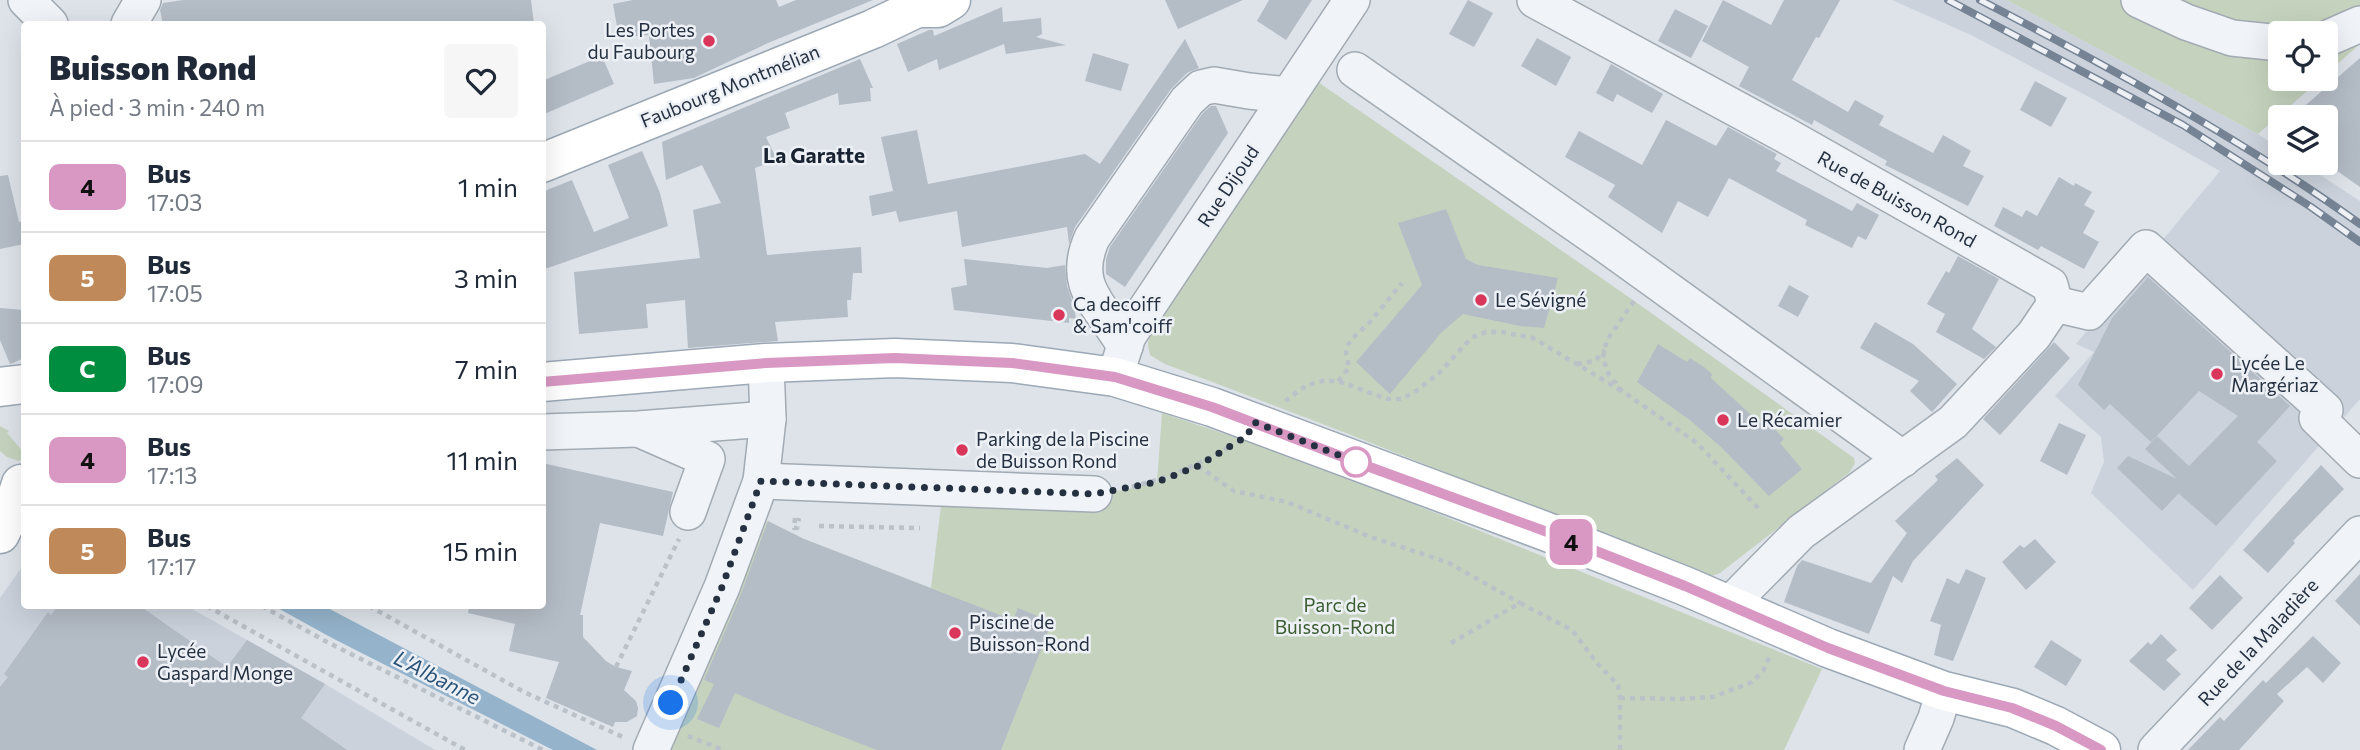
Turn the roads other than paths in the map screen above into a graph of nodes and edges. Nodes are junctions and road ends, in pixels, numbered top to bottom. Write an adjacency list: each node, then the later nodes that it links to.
1 (26, 0): 7 (street)
2 (144, 0): 8 (street)
3 (1352, 0): 13 (street, Rue Dijoud)
4 (1535, 0): 15 (street, Rue de Buisson Rond)
5 (2139, 0): 11 (street)
6 (930, 3): 14 (main road, Faubourg Montmélian)
7 (47, 21)
8 (131, 21)
9 (2360, 24): 10 (street)
10 (2338, 34)
11 (2268, 42)
12 (1355, 70): 22 (street)
13 (1289, 94): 16 (street, Rue Dijoud); 16 (street)
14 (546, 161)
15 (2055, 304): 22 (street); 23 (street)
16 (1120, 361): 17 (main road); 30 (main road)
17 (766, 363): 18 (main road); 19 (street)
18 (546, 382)
19 (768, 419): 20 (street); 24 (street)
20 (638, 429): 21 (street); 27 (street)
21 (546, 432)
22 (1903, 459): 30 (street)
23 (2360, 460)
24 (761, 481): 26 (street); 32 (street)
25 (15, 483): 28 (main road)
26 (1094, 494)
27 (688, 512)
28 (0, 534)
29 (2360, 534): 35 (street, Rue de la Maladière)
30 (1729, 605): 31 (main road)
31 (1944, 691): 33 (main road); 34 (street)
32 (655, 741)
33 (2090, 748)
34 (1922, 750)
35 (2155, 750)

